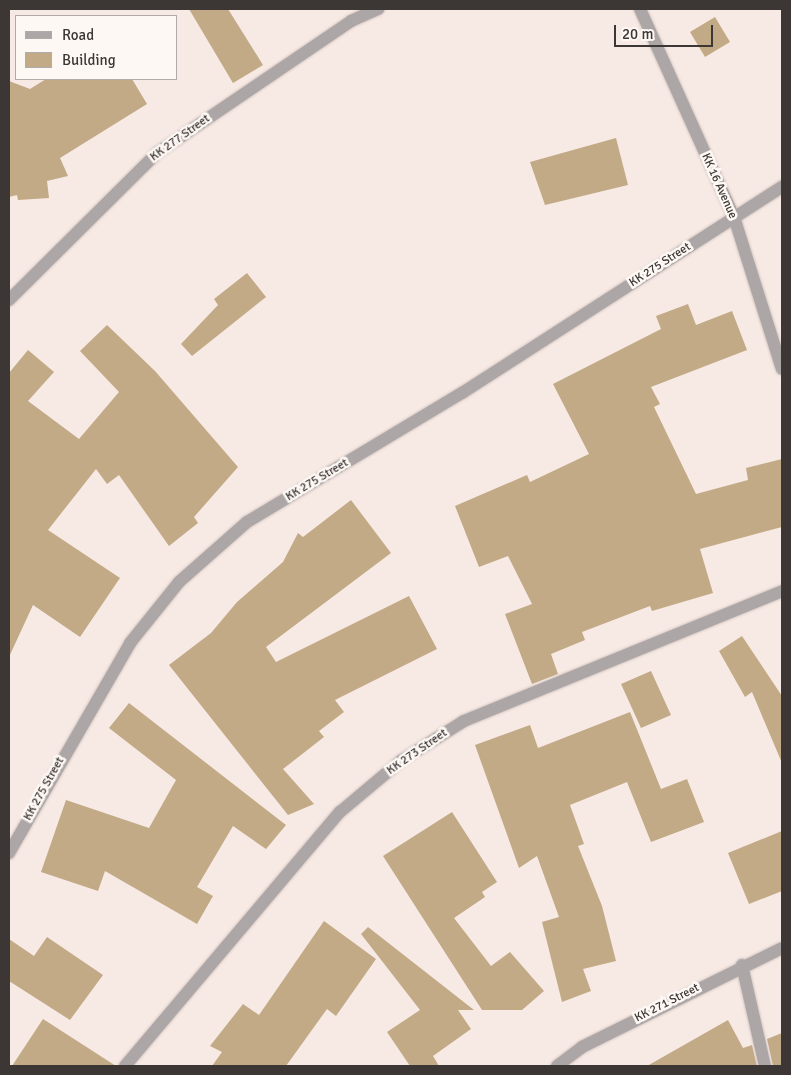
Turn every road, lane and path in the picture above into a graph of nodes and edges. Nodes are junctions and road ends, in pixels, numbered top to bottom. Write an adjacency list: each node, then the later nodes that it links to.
1 (378, 9): 5 (street, KK 277 Street)
2 (640, 9): 4 (street, KK 16 Avenue)
3 (782, 187): 4 (street, KK 275 Street)
4 (734, 217): 6 (street, KK 16 Avenue); 8 (street, KK 275 Street)
5 (9, 300)
6 (782, 369)
7 (782, 591): 11 (street, KK 273 Street)
8 (9, 853)
9 (782, 948): 10 (street, KK 271 Street)
10 (742, 965): 12 (street, KK 271 Street); 13 (street)
11 (125, 1066)
12 (557, 1066)
13 (765, 1066)

